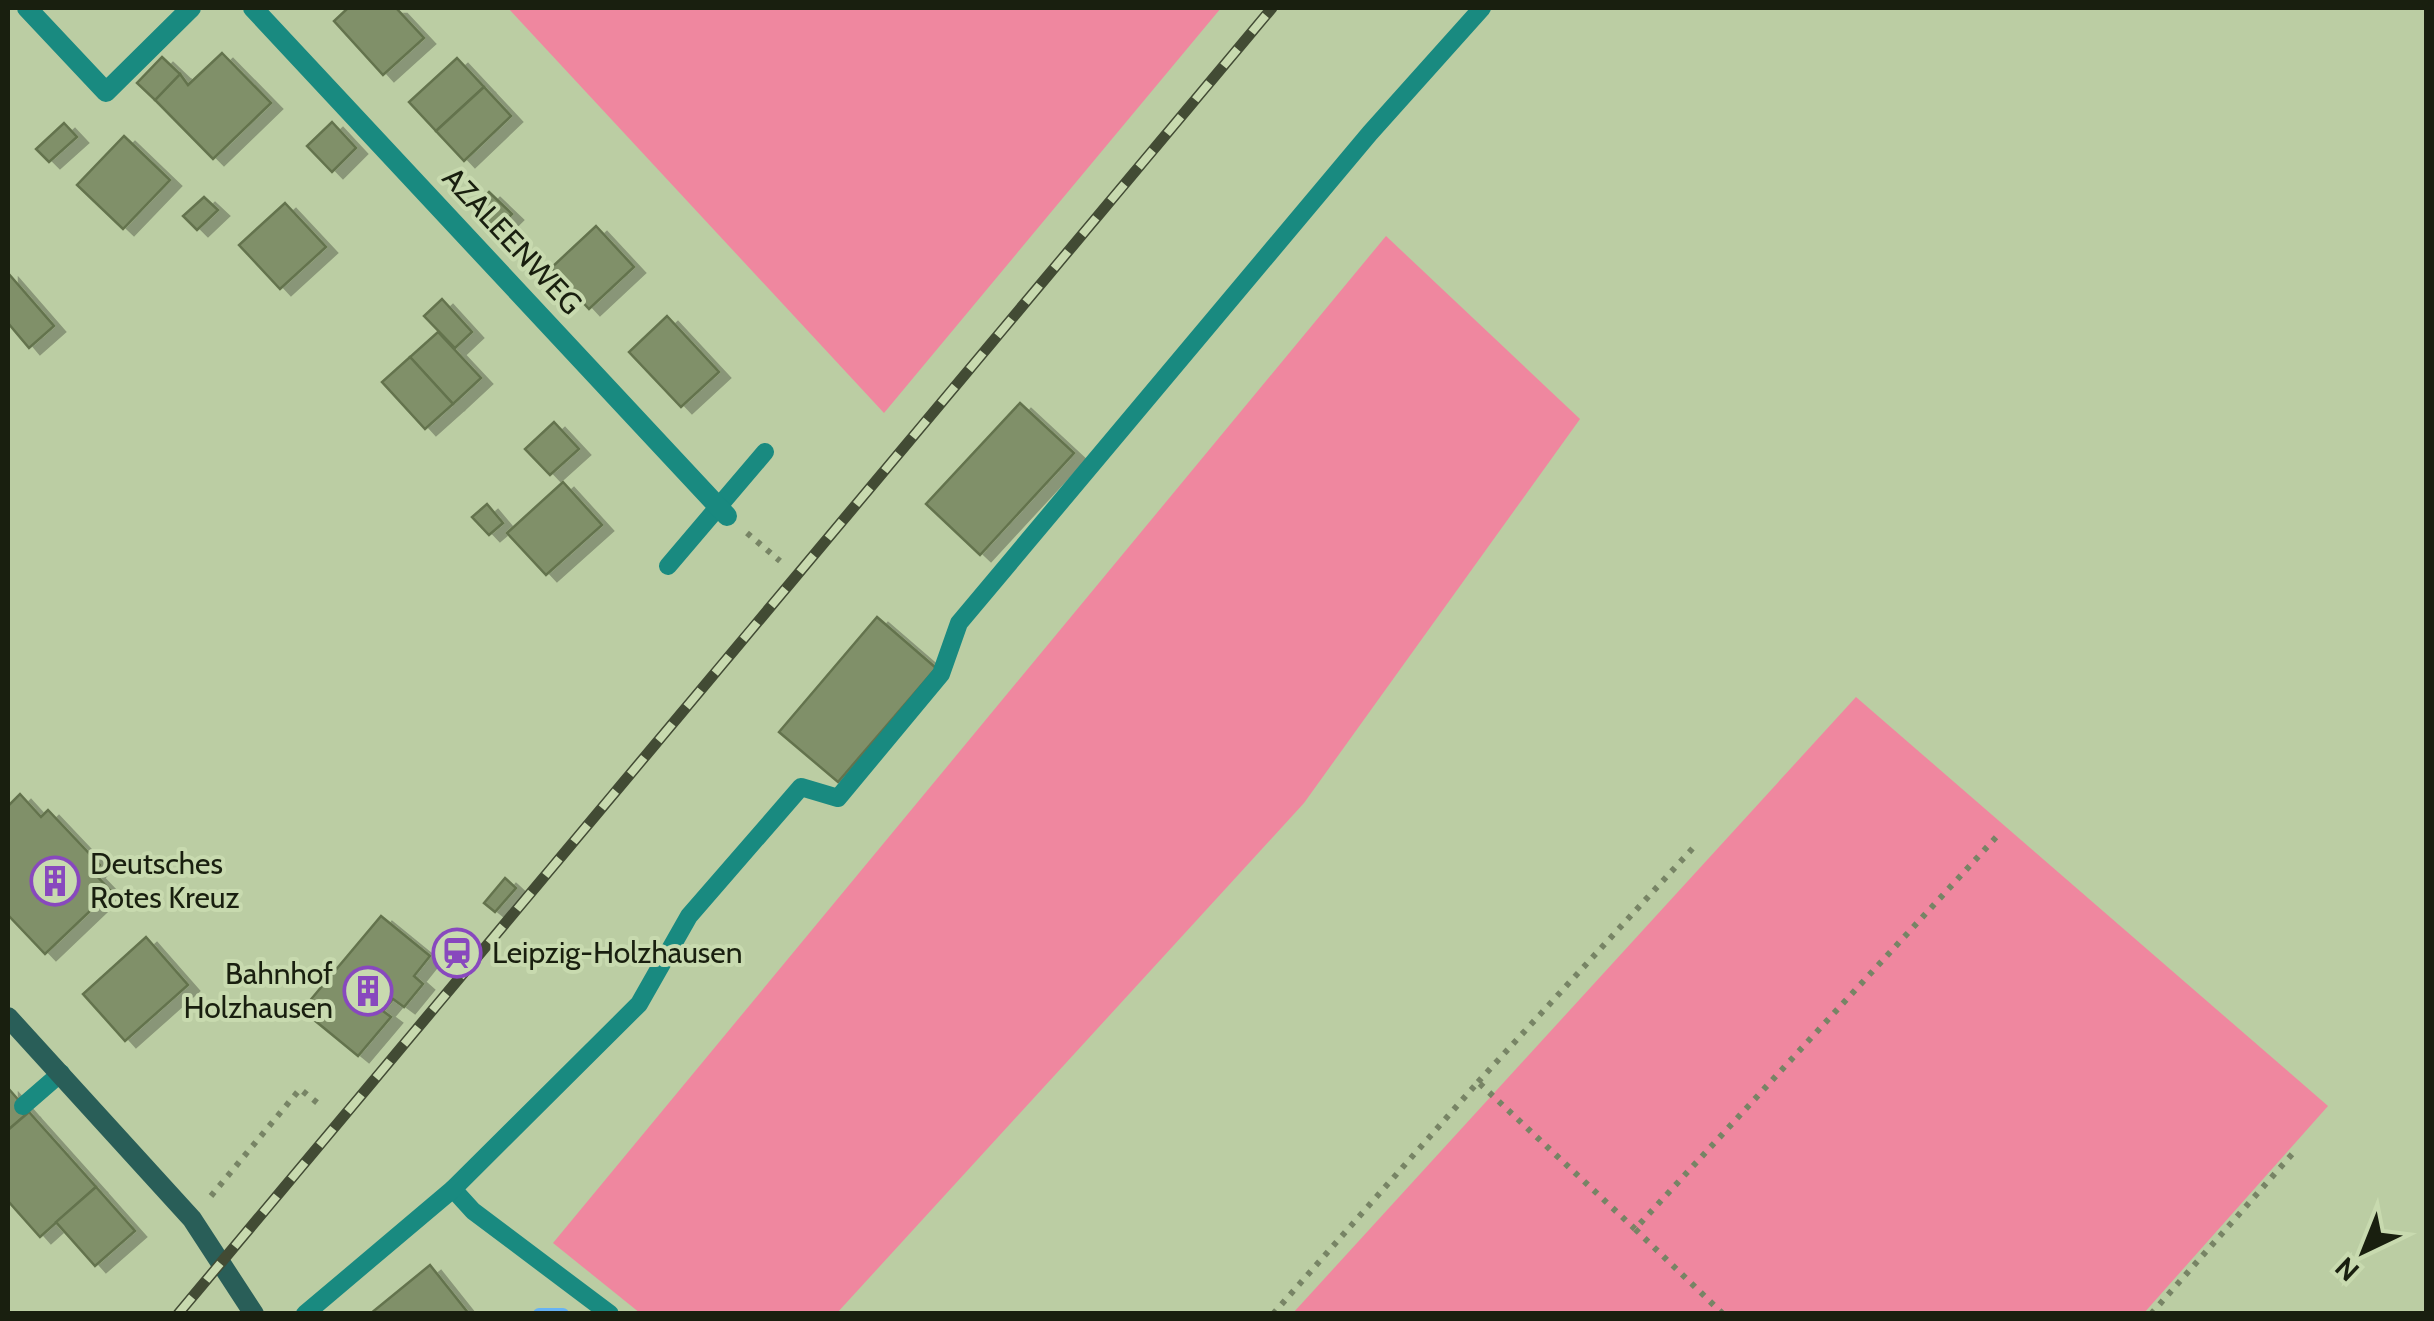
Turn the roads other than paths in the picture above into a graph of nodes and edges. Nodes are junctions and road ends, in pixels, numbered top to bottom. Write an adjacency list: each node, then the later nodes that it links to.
1 (27, 8): 2 (street)
2 (191, 8)
3 (253, 8): 6 (street, AZALEENWEG)
4 (1482, 8): 11 (lane)
5 (765, 452): 6 (lane)
6 (722, 510): 7 (lane)
7 (668, 566)
8 (8, 1016): 9 (main road)
9 (62, 1073): 10 (lane); 12 (main road)
10 (24, 1106)
11 (453, 1189): 13 (lane); 14 (lane)
12 (254, 1314)
13 (305, 1314)
14 (610, 1314)

